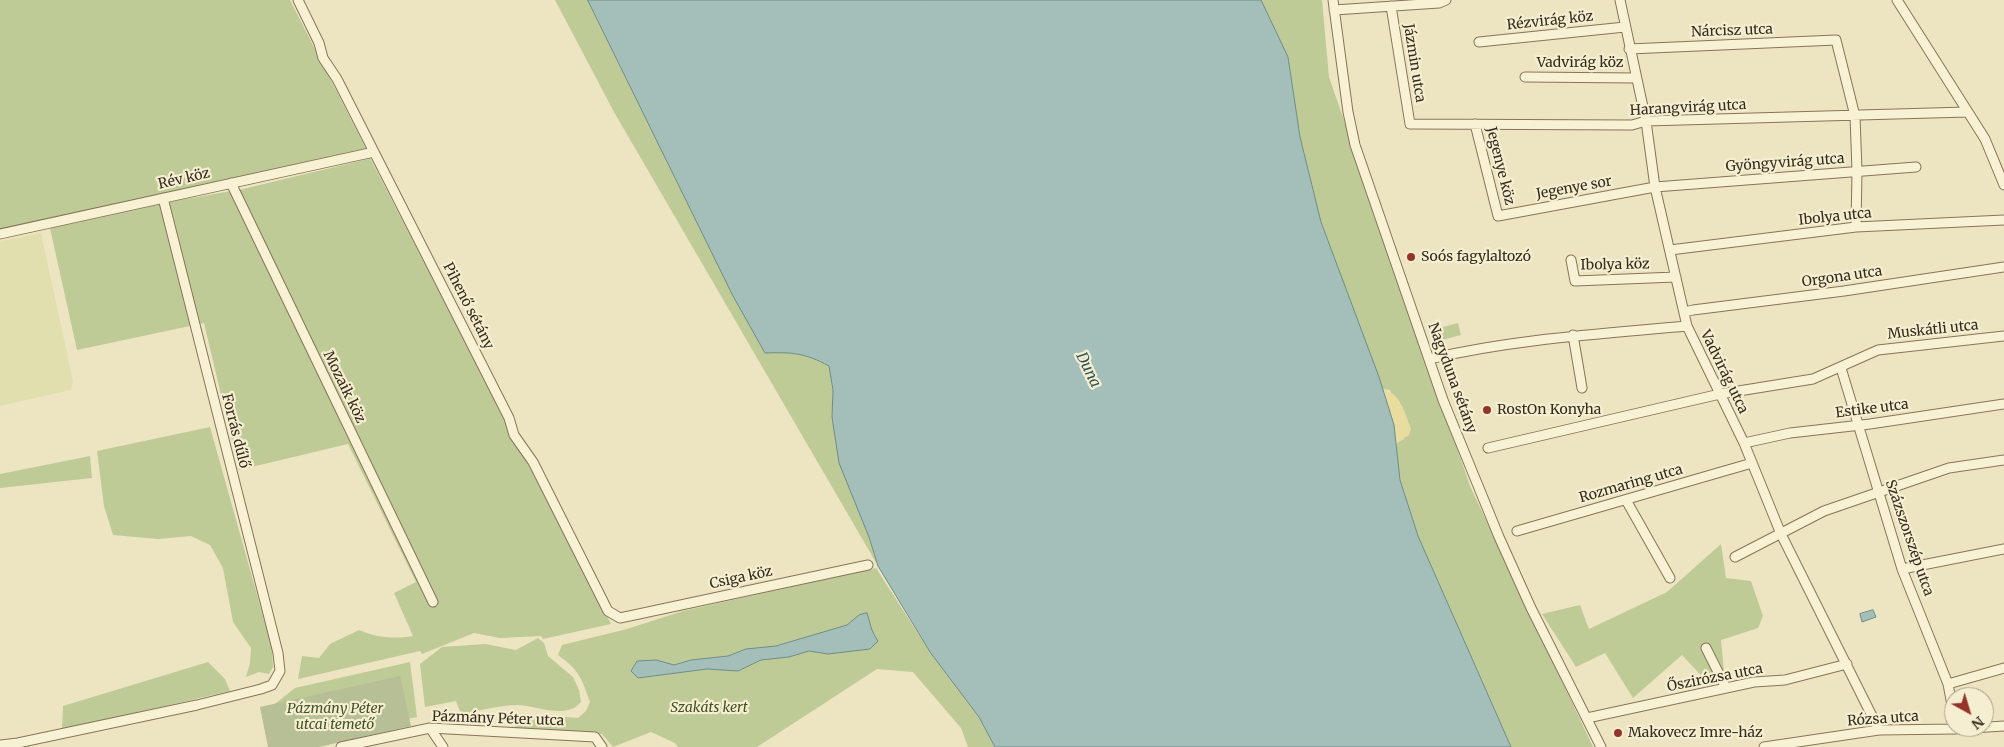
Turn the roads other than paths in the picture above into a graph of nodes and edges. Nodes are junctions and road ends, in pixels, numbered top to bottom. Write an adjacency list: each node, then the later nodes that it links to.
1 (298, 0): 18 (street, Pihenő sétány)
2 (1333, 0): 7 (street, Nagyduna sétány)
3 (1446, 0): 6 (street)
4 (1620, 0): 8 (street, Vadvirág utca)
5 (1897, 0): 13 (street)
6 (1391, 6): 7 (street); 16 (street, Jázmin utca)
7 (1334, 10): 37 (street, Nagyduna sétány)
8 (1625, 27): 9 (street, Rézvirág köz); 10 (street, Vadvirág utca)
9 (1479, 42)
10 (1630, 48): 12 (street, Vadvirág utca); 14 (street, Nárcisz utca)
11 (1525, 77): 12 (street, Vadvirág köz)
12 (1636, 78): 15 (street, Vadvirág utca)
13 (1967, 112): 14 (street, Harangvirág utca); 22 (street)
14 (1855, 116): 15 (street, Harangvirág utca); 20 (street)
15 (1646, 122): 17 (street, Harangvirág utca); 23 (street, Vadvirág utca)
16 (1410, 124): 17 (street, Harangvirág utca)
17 (1475, 124): 25 (street, Jegenye köz)
18 (374, 152): 21 (street, Rév köz); 57 (street, Pihenő sétány)
19 (1916, 167): 20 (street, Gyöngyvirág utca)
20 (1857, 172): 23 (street, Gyöngyvirág utca); 27 (street)
21 (231, 183): 24 (street, Rév köz); 56 (street, Mozaik köz)
22 (2004, 185)
23 (1655, 187): 25 (street, Jegenye sor); 29 (street, Vadvirág utca)
24 (163, 198): 28 (street, Rév köz); 69 (street, Forrás dűlő)
25 (1498, 216)
26 (2004, 220): 27 (street, Ibolya utca)
27 (1856, 227): 29 (street, Ibolya utca)
28 (0, 234)
29 (1670, 250): 32 (street, Vadvirág utca)
30 (1571, 260): 32 (street, Ibolya köz)
31 (2004, 268): 33 (street, Orgona utca)
32 (1676, 277): 33 (street, Vadvirág utca)
33 (1684, 312): 34 (street, Vadvirág utca)
34 (1687, 326): 35 (street); 40 (street, Vadvirág utca)
35 (1573, 335): 37 (street); 39 (street)
36 (2004, 336): 38 (street, Muskátli utca)
37 (1429, 359): 64 (street, Nagyduna sétány)
38 (1841, 368): 40 (street, Muskátli utca); 42 (street, Százszorszép utca)
39 (1582, 388)
40 (1720, 394): 43 (street, Vadvirág utca); 44 (street, Muskátli utca)
41 (2004, 404): 42 (street, Estike utca)
42 (1858, 426): 43 (street, Estike utca); 47 (street, Százszorszép utca)
43 (1744, 443): 46 (street, Vadvirág utca)
44 (1488, 448)
45 (2004, 460): 47 (street)
46 (1752, 463): 48 (street, Rozmaring utca); 50 (street, Vadvirág utca)
47 (1878, 492): 50 (street); 54 (street, Százszorszép utca)
48 (1626, 500): 49 (street, Rozmaring utca); 55 (street)
49 (1517, 531)
50 (1780, 534): 52 (street); 59 (street, Vadvirág utca)
51 (2004, 549): 54 (street)
52 (1735, 557)
53 (868, 564): 57 (street, Csiga köz)
54 (1902, 569): 61 (street, Százszorszép utca)
55 (1670, 578)
56 (433, 602)
57 (620, 618)
58 (1706, 648): 63 (street)
59 (1847, 664): 63 (street, Őszirózsa utca); 67 (street, Vadvirág utca)
60 (2004, 668): 61 (street)
61 (1948, 684): 62 (street, Százszorszép utca)
62 (1949, 687)
63 (1726, 688): 64 (street, Őszirózsa utca)
64 (1587, 718): 73 (street, Nagyduna sétány)
65 (430, 728): 70 (street, Pázmány Péter utca); 71 (street); 72 (street, Pázmány Péter utca)
66 (1944, 728): 67 (street, Rózsa utca)
67 (1879, 730): 68 (street, Rózsa utca)
68 (1800, 744): 74 (street, Rózsa utca)
69 (0, 745)
70 (340, 747)
71 (443, 747)
72 (602, 747)
73 (1600, 747)
74 (1764, 747)

